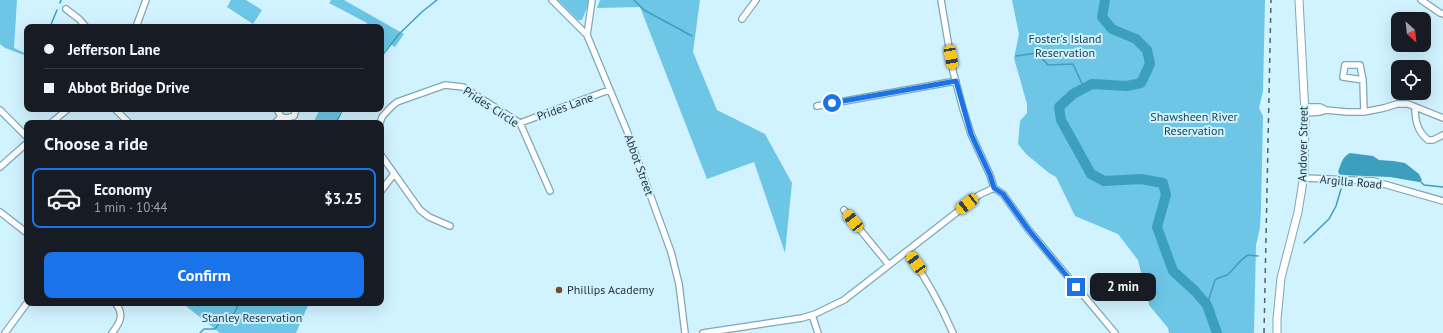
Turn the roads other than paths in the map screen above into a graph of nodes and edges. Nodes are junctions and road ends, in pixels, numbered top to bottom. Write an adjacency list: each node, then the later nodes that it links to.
1 (146, 0): 12 (street)
2 (552, 0): 13 (street)
3 (592, 0): 13 (street, Abbot Street)
4 (756, 0): 10 (street)
5 (940, 0): 15 (street)
6 (1299, 0): 20 (main road, Andover Street)
7 (1421, 0): 9 (street)
8 (66, 9): 11 (street)
9 (1443, 14)
10 (742, 19)
11 (83, 24)
12 (137, 24)
13 (587, 35): 16 (street, Abbot Street)
14 (1363, 80): 25 (street)
15 (956, 81): 17 (street); 41 (street)
16 (609, 90): 32 (street, Prides Lane); 55 (street, Abbot Street)
17 (817, 106)
18 (1415, 107): 25 (street); 27 (street); 34 (street)
19 (0, 110): 33 (street)
20 (1304, 110): 25 (street); 39 (main road, Andover Street)
21 (64, 112): 28 (street)
22 (118, 112): 29 (street)
23 (278, 112): 26 (street)
24 (295, 112): 26 (street)
25 (1364, 112)
26 (281, 117): 30 (street)
27 (1443, 118)
28 (55, 120)
29 (126, 120)
30 (278, 120)
31 (381, 120): 32 (street, Prides Circle)
32 (520, 123): 42 (street, Prides Circle)
33 (24, 134)
34 (1443, 135)
35 (24, 146): 37 (street)
36 (384, 160): 38 (street)
37 (0, 168)
38 (394, 174): 40 (street); 46 (street)
39 (1304, 178): 43 (street, Argilla Road); 60 (main road, Andover Street)
40 (384, 187)
41 (994, 188): 48 (street); 59 (street)
42 (550, 191)
43 (1443, 201)
44 (844, 210): 49 (street)
45 (0, 212): 47 (street)
46 (450, 226)
47 (24, 231)
48 (907, 251): 49 (street); 58 (street)
49 (889, 265): 52 (street)
50 (25, 306): 53 (street)
51 (118, 306): 54 (street)
52 (812, 315): 56 (street); 57 (street)
53 (5, 333)
54 (112, 333)
55 (686, 333)
56 (703, 333)
57 (818, 333)
58 (953, 333)
59 (1115, 333)
60 (1277, 333)

